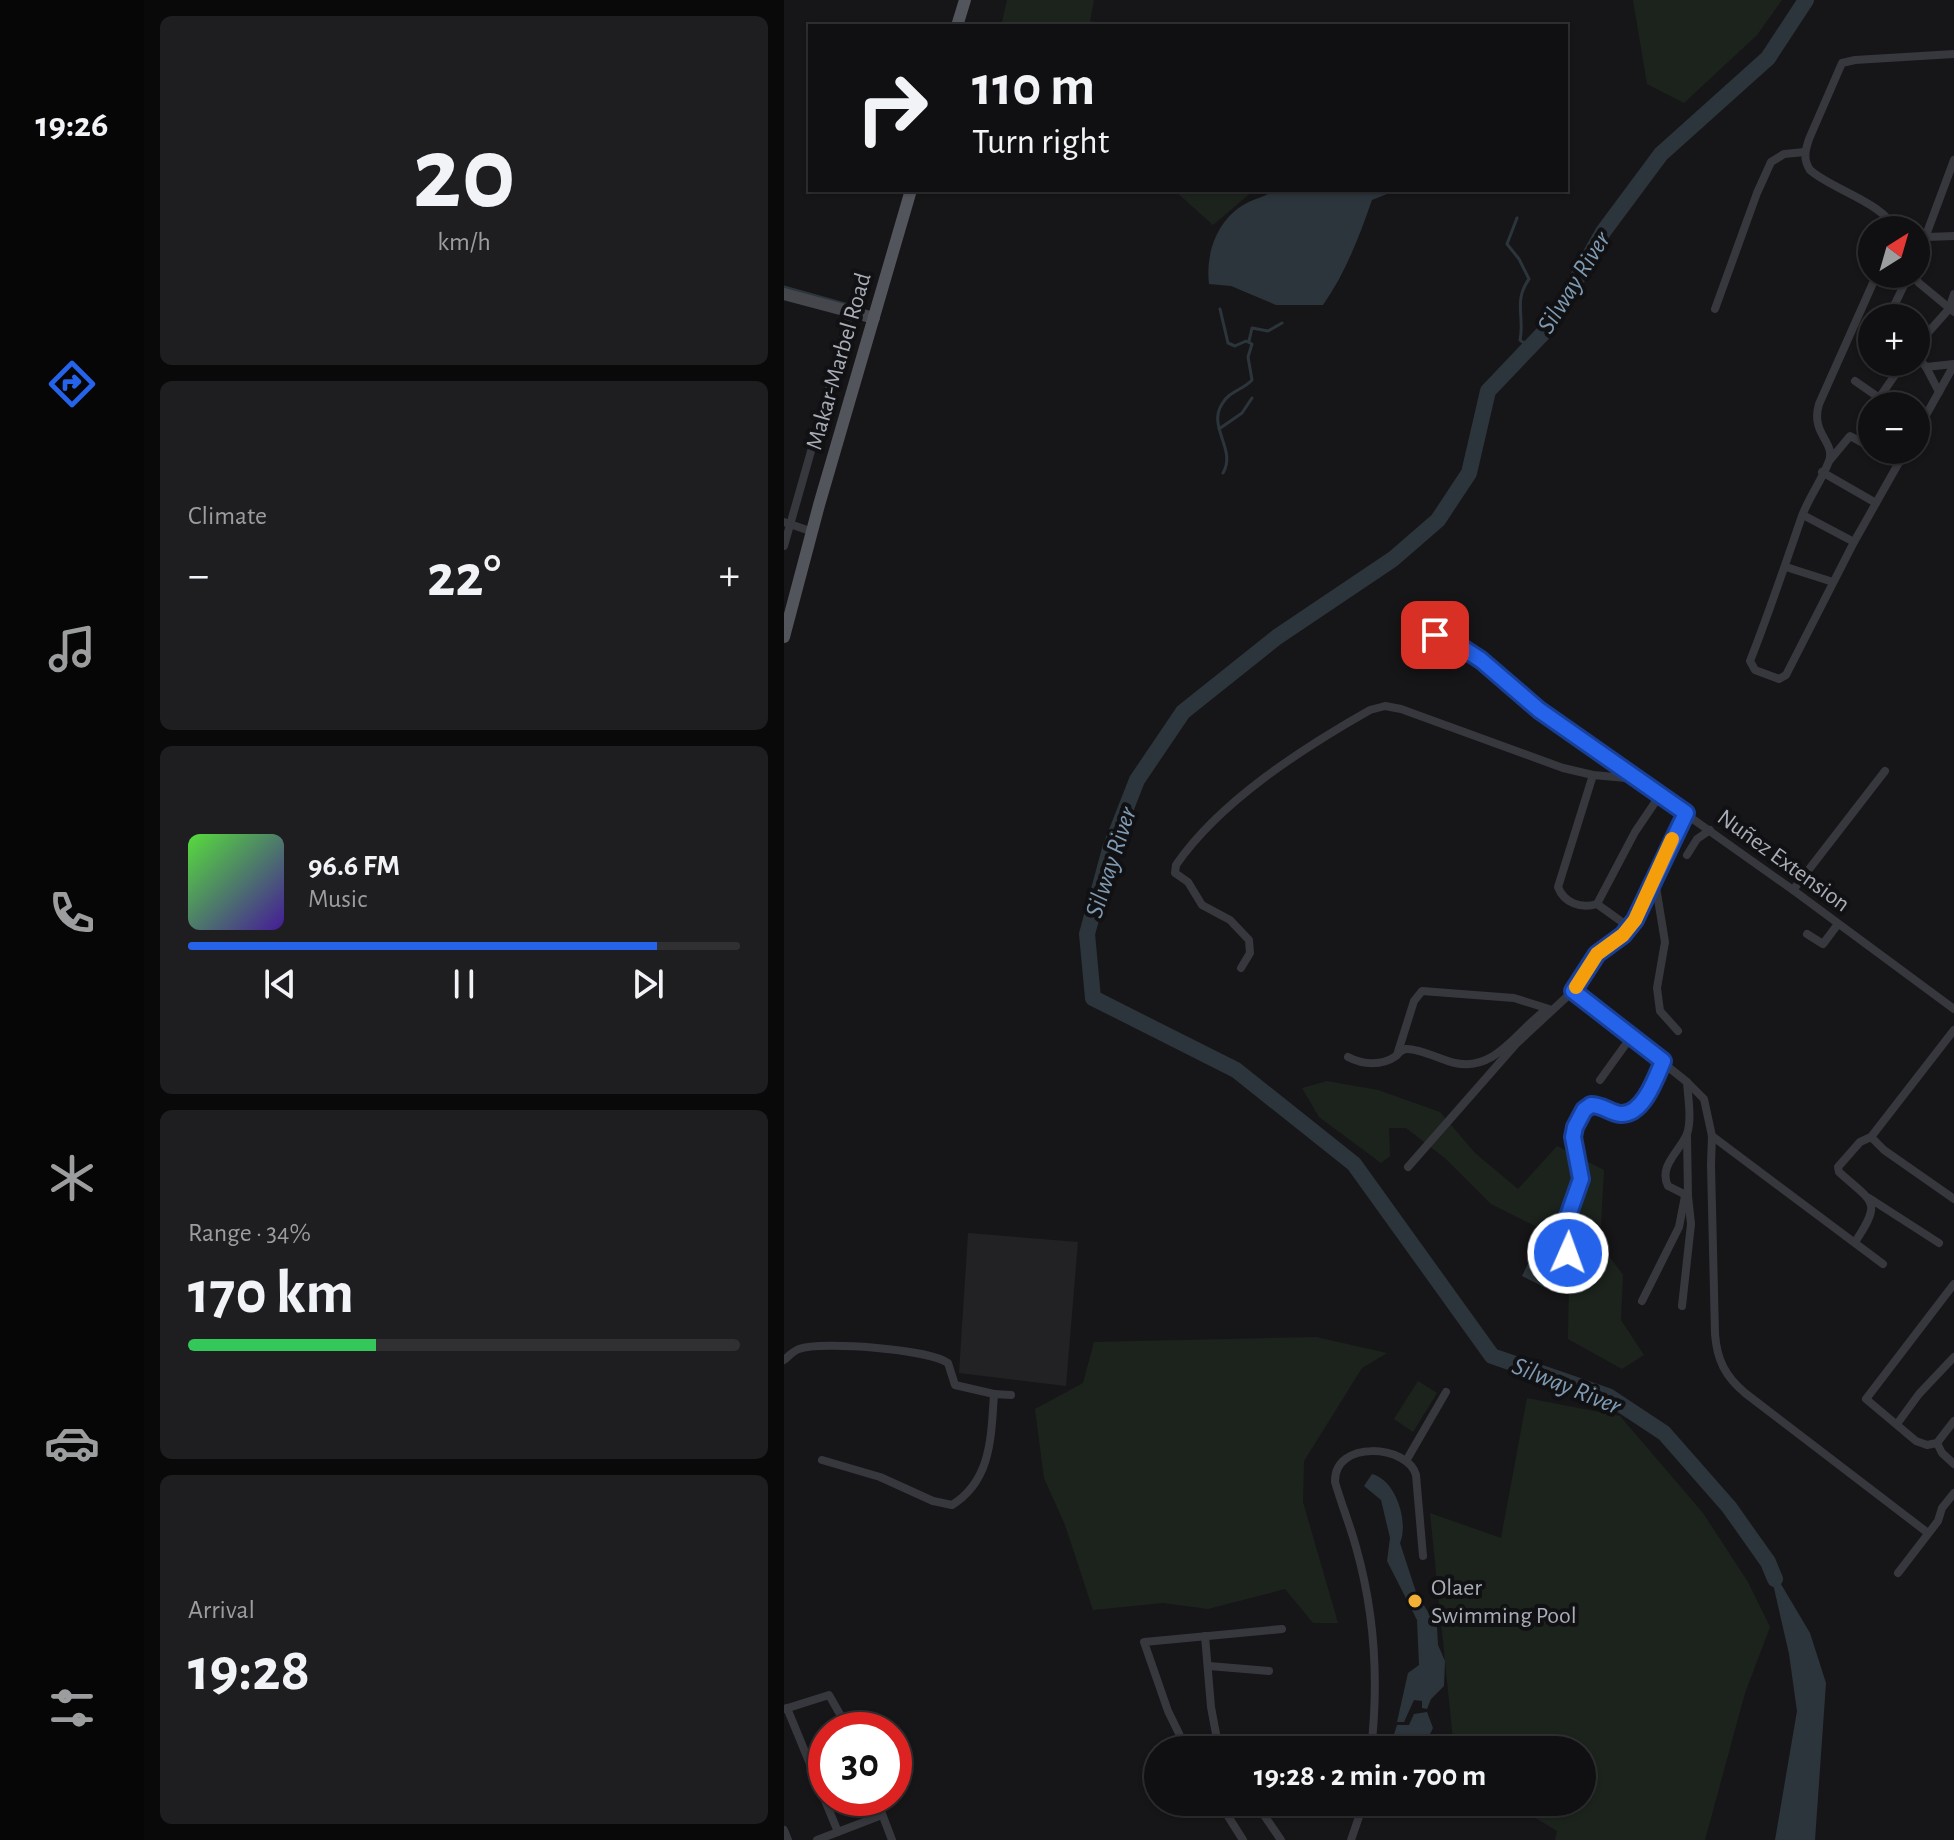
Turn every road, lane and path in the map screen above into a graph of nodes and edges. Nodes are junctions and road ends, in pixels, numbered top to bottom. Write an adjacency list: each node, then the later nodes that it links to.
1 (965, 0): 2 (main road)
2 (958, 24)
3 (1954, 54): 4 (street)
4 (1805, 152): 7 (street); 15 (street)
5 (1954, 160): 8 (street)
6 (910, 192): 18 (main road, Makar-Marbel Road)
7 (1884, 216)
8 (1930, 228)
9 (1954, 236): 10 (street)
10 (1930, 237)
11 (1871, 288): 28 (street)
12 (1927, 288): 16 (street)
13 (784, 294): 18 (street)
14 (1954, 294): 16 (street)
15 (1715, 309)
16 (1952, 310): 19 (street)
17 (849, 318): 33 (street)
18 (874, 318): 34 (main road, Makar-Marbel Road)
19 (1930, 332)
20 (1954, 365): 21 (street); 25 (street)
21 (1930, 367)
22 (1930, 375): 25 (street)
23 (1855, 381): 24 (street)
24 (1871, 392)
25 (1939, 392): 26 (street)
26 (1930, 406)
27 (1858, 440): 28 (street)
28 (1830, 460): 30 (street)
29 (1898, 464): 31 (street)
30 (1822, 472): 31 (street); 32 (street)
31 (1876, 503): 35 (street)
32 (1803, 515): 35 (street); 37 (street)
33 (787, 523): 34 (street); 36 (street)
34 (813, 532): 40 (main road, Makar-Marbel Road)
35 (1854, 542): 38 (street)
36 (784, 546)
37 (1786, 567): 38 (street); 38 (street)
38 (1833, 582)
39 (1435, 635): 43 (street, Nuñez Extension)
40 (784, 637)
41 (1885, 771): 49 (street)
42 (1593, 775): 43 (street); 50 (street); 54 (street)
43 (1637, 779): 44 (street, Nuñez Extension)
44 (1660, 795): 45 (street, Nuñez Extension); 50 (street)
45 (1686, 813): 46 (street, Nuñez Extension); 48 (street)
46 (1710, 830): 47 (street); 49 (street, Nuñez Extension)
47 (1687, 855)
48 (1654, 878): 52 (street); 59 (street)
49 (1793, 890): 51 (street, Nuñez Extension)
50 (1597, 904): 52 (street)
51 (1838, 924): 53 (street); 56 (street, Nuñez Extension)
52 (1629, 927): 55 (street)
53 (1807, 934)
54 (1241, 968)
55 (1573, 991): 57 (street); 60 (street)
56 (1954, 1009)
57 (1550, 1010): 61 (street); 61 (street); 69 (street)
58 (1954, 1030): 68 (street)
59 (1678, 1031)
60 (1631, 1037): 63 (street); 64 (street)
61 (1397, 1055): 62 (street)
62 (1348, 1057)
63 (1663, 1061): 65 (street); 75 (street)
64 (1600, 1080)
65 (1687, 1082): 66 (street); 67 (street)
66 (1687, 1134): 70 (street); 70 (street)
67 (1712, 1136): 73 (street); 94 (street)
68 (1871, 1137): 71 (street); 72 (street)
69 (1408, 1167)
70 (1687, 1196): 78 (street); 79 (street)
71 (1867, 1197): 73 (street); 74 (street)
72 (1954, 1199)
73 (1855, 1242): 76 (street)
74 (1939, 1243)
75 (1568, 1253)
76 (1883, 1264)
77 (1953, 1286): 88 (street)
78 (1642, 1301)
79 (1682, 1306)
80 (784, 1348): 81 (street)
81 (801, 1348): 83 (street); 85 (street)
82 (1954, 1357): 88 (street)
83 (784, 1360)
84 (1446, 1392): 91 (street)
85 (994, 1394): 86 (street); 90 (street)
86 (1011, 1395)
87 (1954, 1421): 89 (street)
88 (1897, 1424): 89 (street)
89 (1937, 1443): 92 (street)
90 (822, 1460)
91 (1406, 1461): 95 (street); 105 (street)
92 (1954, 1464)
93 (1954, 1493): 94 (street)
94 (1928, 1533): 96 (street)
95 (1423, 1556)
96 (1898, 1573)
97 (1282, 1629): 98 (street)
98 (1205, 1636): 99 (street); 103 (street)
99 (1209, 1666): 100 (street); 104 (street)
100 (1269, 1671)
101 (786, 1709): 102 (street); 112 (street)
102 (839, 1712)
103 (1180, 1736)
104 (1216, 1736)
105 (1372, 1736)
106 (879, 1816): 112 (street)
107 (882, 1816): 115 (street)
108 (1229, 1816): 116 (street)
109 (1265, 1816): 117 (street)
110 (1359, 1816): 118 (street)
111 (784, 1830): 113 (street)
112 (838, 1832): 114 (street)
113 (788, 1840)
114 (817, 1840)
115 (892, 1840)
116 (1243, 1840)
117 (1281, 1840)
118 (1351, 1840)

